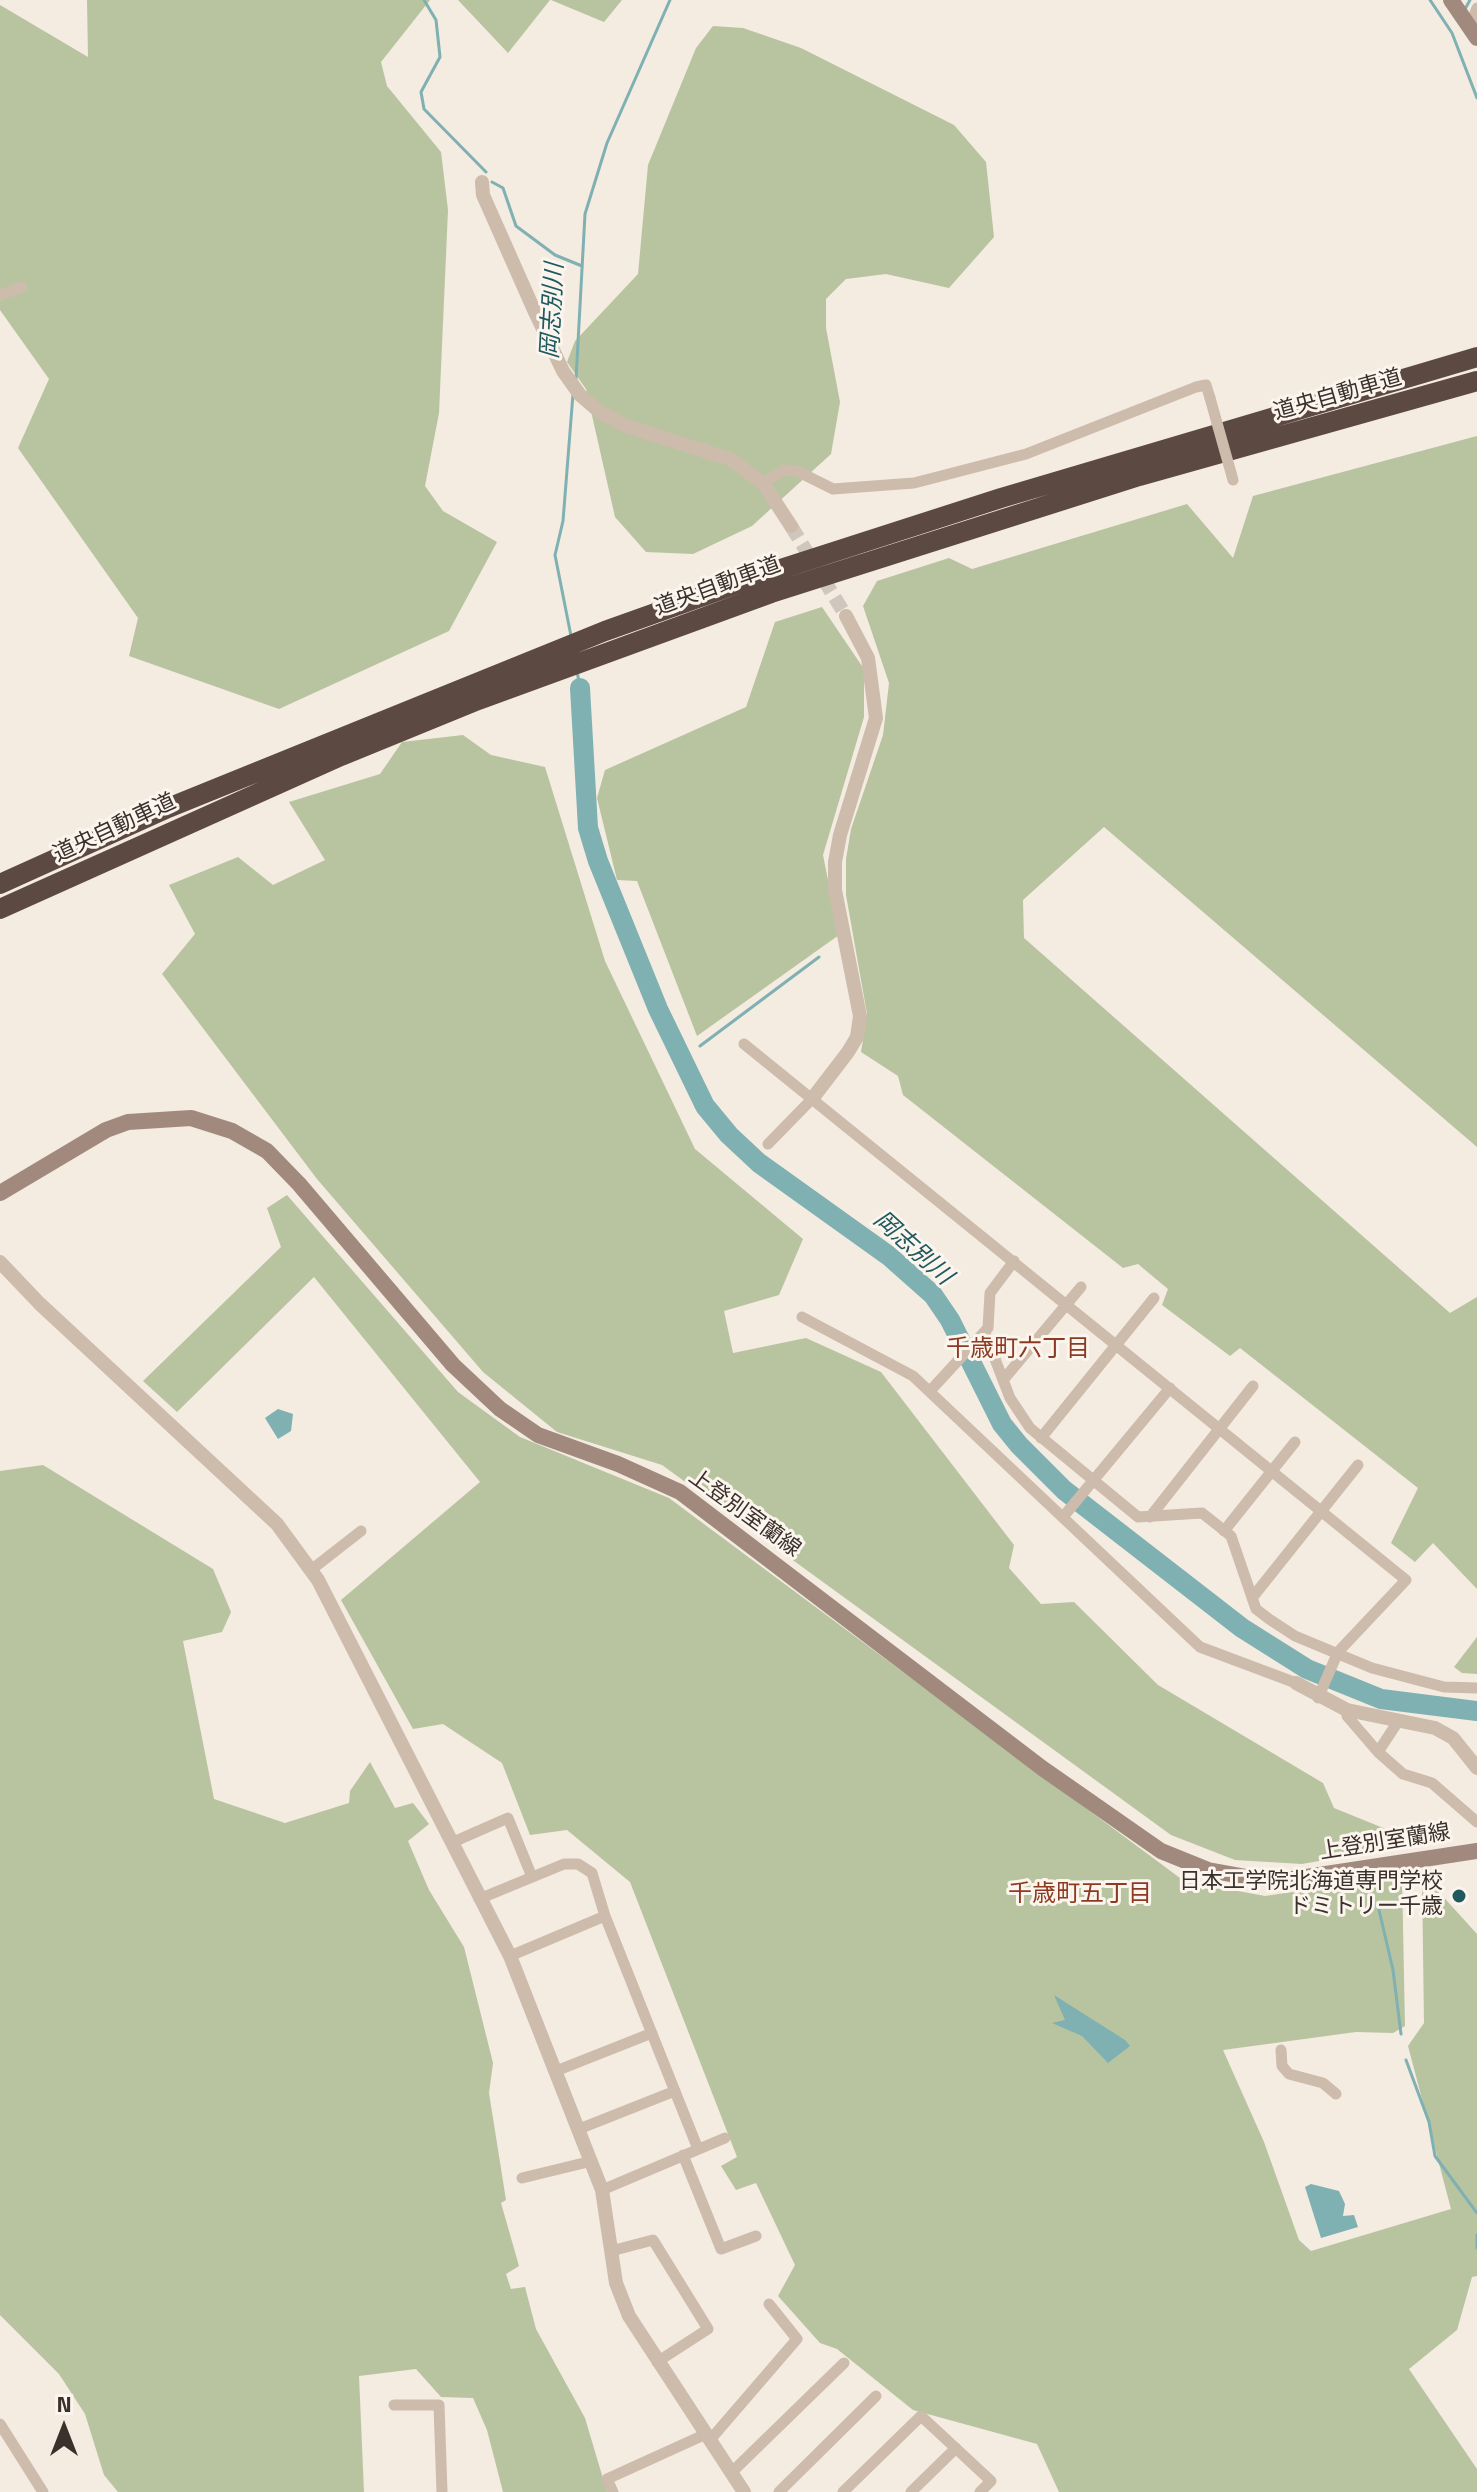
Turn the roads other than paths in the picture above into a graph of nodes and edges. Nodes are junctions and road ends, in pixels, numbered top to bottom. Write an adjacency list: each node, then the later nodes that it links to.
1 (1451, 0): 3 (main road)
2 (1477, 8): 3 (street)
3 (1473, 33)
4 (482, 182): 10 (street)
5 (22, 287): 6 (street)
6 (0, 295)
7 (1477, 357): 13 (highway, 道央自動車道)
8 (1477, 381): 14 (highway, 道央自動車道)
9 (1233, 480): 10 (street, bridge)
10 (763, 483): 11 (street)
11 (791, 526)
12 (846, 616): 16 (street)
13 (0, 884)
14 (0, 909)
15 (744, 1044): 16 (street)
16 (812, 1099): 17 (street); 19 (street)
17 (768, 1144)
18 (0, 1193): 54 (main road, 上登別室蘭線)
19 (1014, 1261): 23 (street); 25 (street)
20 (0, 1262): 42 (street)
21 (1081, 1287): 23 (street)
22 (1154, 1298): 26 (street)
23 (1067, 1304): 26 (street); 27 (street)
24 (802, 1317): 30 (street)
25 (983, 1335): 27 (street); 30 (street)
26 (1117, 1345): 29 (street); 32 (street)
27 (1004, 1379): 32 (street)
28 (1253, 1386): 31 (street)
29 (1170, 1388): 31 (street); 36 (street)
30 (930, 1391): 38 (street)
31 (1220, 1429): 35 (street); 39 (street)
32 (1041, 1438): 36 (street)
33 (1295, 1442): 35 (street)
34 (1358, 1465): 37 (street)
35 (1272, 1472): 37 (street); 41 (street)
36 (1093, 1479): 38 (street); 39 (street)
37 (1321, 1511): 43 (street); 44 (street)
38 (1066, 1513): 45 (street)
39 (1150, 1517): 41 (street)
40 (361, 1531): 42 (street)
41 (1224, 1531): 43 (street)
42 (311, 1570): 53 (street)
43 (1252, 1598): 44 (street)
44 (1336, 1655): 46 (street); 47 (street)
45 (1296, 1683): 47 (street)
46 (1477, 1688)
47 (1321, 1691): 48 (street)
48 (1347, 1710): 49 (street); 50 (street)
49 (1399, 1720): 50 (street); 51 (street)
50 (1378, 1752): 52 (street)
51 (1477, 1768)
52 (1477, 1822)
53 (451, 1843): 55 (street); 56 (street)
54 (1477, 1851)
55 (532, 1877): 56 (street); 57 (street)
56 (479, 1899): 58 (street)
57 (605, 1916): 58 (street); 59 (street)
58 (510, 1956): 61 (street)
59 (652, 2033): 61 (street); 62 (street)
60 (1281, 2050): 63 (street)
61 (556, 2071): 64 (street)
62 (675, 2091): 64 (street); 66 (street)
63 (1336, 2094)
64 (579, 2129): 68 (street)
65 (725, 2138): 66 (street)
66 (698, 2149): 67 (street)
67 (683, 2155): 70 (street); 71 (street)
68 (592, 2161): 69 (street); 70 (street)
69 (522, 2178)
70 (602, 2190): 72 (street)
71 (756, 2236)
72 (611, 2251): 74 (street); 74 (street)
73 (769, 2304): 79 (street)
74 (657, 2362): 79 (street)
75 (844, 2363): 81 (street)
76 (876, 2396): 86 (street)
77 (394, 2405): 84 (street)
78 (2, 2432): 83 (street)
79 (708, 2437): 81 (street); 85 (street)
80 (956, 2448): 87 (street); 88 (street); 89 (street)
81 (732, 2472): 82 (street)
82 (741, 2491)
83 (43, 2492)
84 (442, 2492)
85 (613, 2492)
86 (779, 2492)
87 (843, 2492)
88 (911, 2492)
89 (980, 2492)

